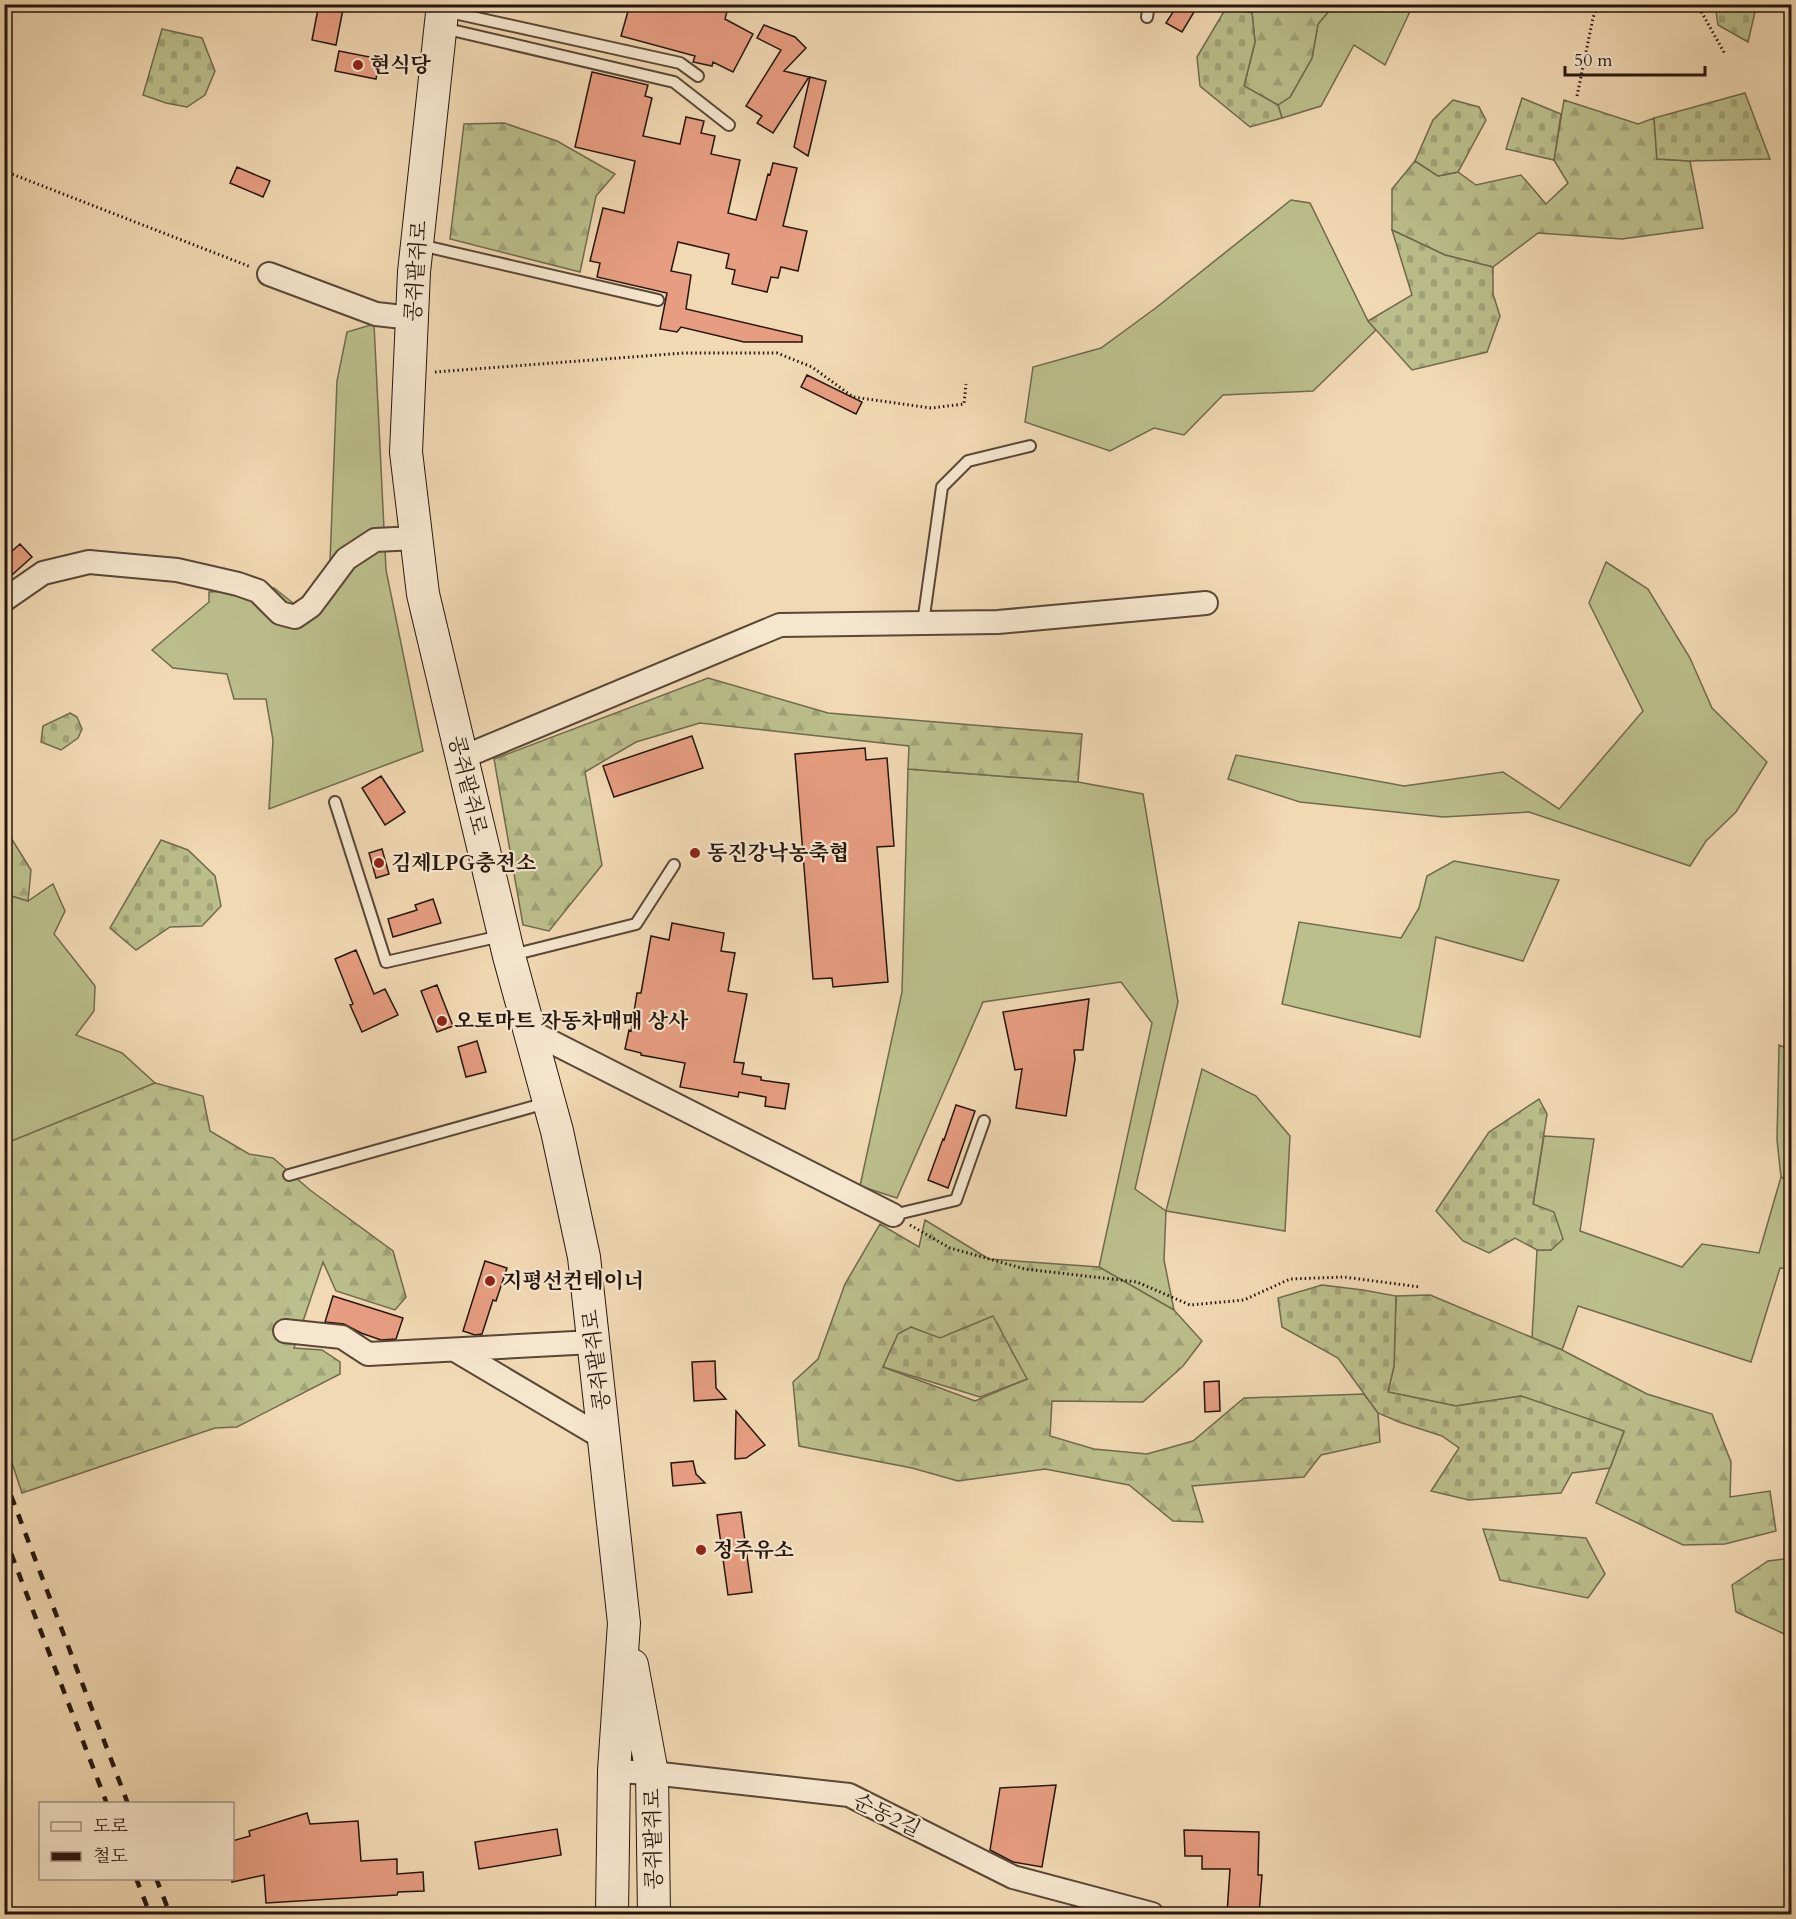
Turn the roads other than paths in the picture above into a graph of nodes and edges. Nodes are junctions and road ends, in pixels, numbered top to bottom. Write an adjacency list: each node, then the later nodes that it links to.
1 (1149, 4): 3 (lane)
2 (442, 14): 4 (lane); 5 (lane); 6 (main road, 콩쥐팥쥐로)
3 (1147, 16)
4 (698, 76)
5 (729, 125)
6 (417, 245): 8 (lane); 9 (main road, 콩쥐팥쥐로)
7 (269, 274): 9 (street)
8 (658, 300)
9 (412, 318): 11 (main road, 콩쥐팥쥐로)
10 (1030, 446): 14 (lane)
11 (416, 538): 12 (street); 15 (main road, 콩쥐팥쥐로)
12 (4, 600)
13 (1206, 603): 14 (street)
14 (923, 623): 15 (street)
15 (461, 758): 18 (main road, 콩쥐팥쥐로)
16 (335, 802): 18 (lane)
17 (674, 866): 18 (lane)
18 (506, 946): 19 (main road, 콩쥐팥쥐로)
19 (530, 1031): 20 (main road, 콩쥐팥쥐로); 23 (street)
20 (550, 1102): 22 (lane); 25 (main road, 콩쥐팥쥐로)
21 (984, 1121): 23 (lane)
22 (289, 1175)
23 (893, 1215)
24 (285, 1330): 26 (street)
25 (593, 1342): 26 (street); 27 (main road, 콩쥐팥쥐로)
26 (455, 1350): 27 (street)
27 (605, 1439): 28 (main road, 콩쥐팥쥐로)
28 (624, 1623): 29 (main road, 콩쥐팥쥐로); 30 (main road, 콩쥐팥쥐로)
29 (614, 1770): 30 (street, 순동2길); 32 (main road, 콩쥐팥쥐로)
30 (652, 1773): 31 (street, 순동2길); 33 (main road, 콩쥐팥쥐로)
31 (1078, 1905): 34 (street, 순동2길)
32 (612, 1914)
33 (654, 1914)
34 (1152, 1914)

